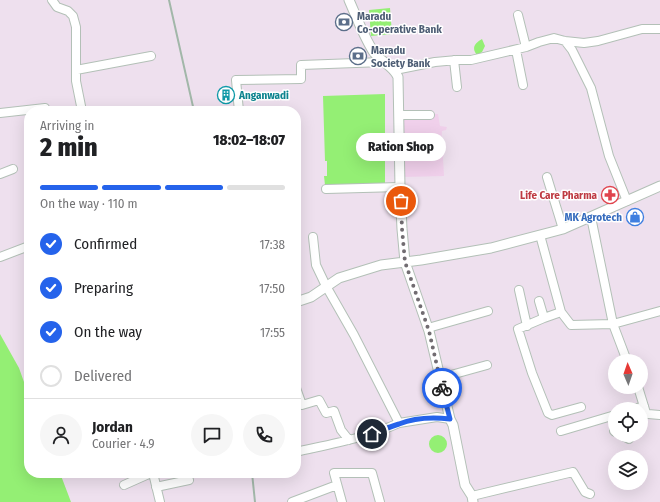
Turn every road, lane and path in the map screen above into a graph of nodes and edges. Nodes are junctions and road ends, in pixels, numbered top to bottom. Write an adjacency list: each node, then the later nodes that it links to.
1 (52, 0): 11 (street)
2 (349, 0): 10 (street)
3 (518, 15): 6 (street)
4 (660, 29): 5 (street)
5 (565, 41): 6 (street); 27 (street)
6 (526, 47): 7 (street)
7 (516, 50): 9 (street); 13 (street)
8 (150, 56): 11 (street)
9 (454, 60): 12 (street); 14 (street)
10 (383, 62): 12 (street); 16 (street)
11 (76, 70): 15 (street)
12 (395, 70): 19 (street)
13 (523, 85)
14 (457, 87)
15 (81, 106)
16 (239, 106)
17 (24, 110): 18 (street)
18 (0, 113)
19 (399, 115): 20 (street); 25 (street)
20 (430, 115)
21 (13, 169): 22 (street)
22 (0, 174)
23 (547, 177): 29 (street)
24 (660, 186): 27 (street)
25 (400, 187): 26 (street); 34 (street)
26 (326, 189)
27 (627, 201): 28 (street)
28 (591, 217): 29 (street); 43 (street)
29 (564, 229): 30 (street)
30 (540, 235): 34 (street); 41 (street)
31 (313, 237): 35 (street)
32 (24, 248): 33 (street)
33 (0, 257)
34 (405, 262): 35 (street); 45 (street)
35 (326, 286): 37 (street); 55 (street)
36 (520, 290): 44 (street)
37 (301, 300)
38 (539, 301): 42 (street)
39 (660, 311): 43 (street)
40 (488, 312): 45 (street)
41 (561, 312): 42 (street); 43 (street)
42 (544, 318): 44 (street)
43 (613, 324): 46 (street)
44 (527, 326): 50 (street)
45 (428, 328): 48 (street)
46 (624, 354)
47 (487, 365): 48 (street)
48 (440, 378): 54 (street)
49 (301, 402): 57 (street)
50 (581, 407)
51 (648, 415): 52 (street)
52 (660, 415)
53 (608, 417): 56 (street)
54 (450, 419): 55 (street); 66 (street)
55 (400, 423): 57 (street)
56 (561, 431)
57 (349, 440): 58 (street)
58 (301, 451)
59 (140, 478): 62 (street)
60 (153, 478): 64 (street)
61 (189, 480): 64 (street)
62 (124, 485)
63 (337, 485): 68 (street); 69 (street); 70 (street)
64 (156, 487): 67 (street)
65 (590, 494): 66 (street)
66 (472, 499)
67 (160, 502)
68 (292, 502)
69 (342, 502)
70 (380, 502)

